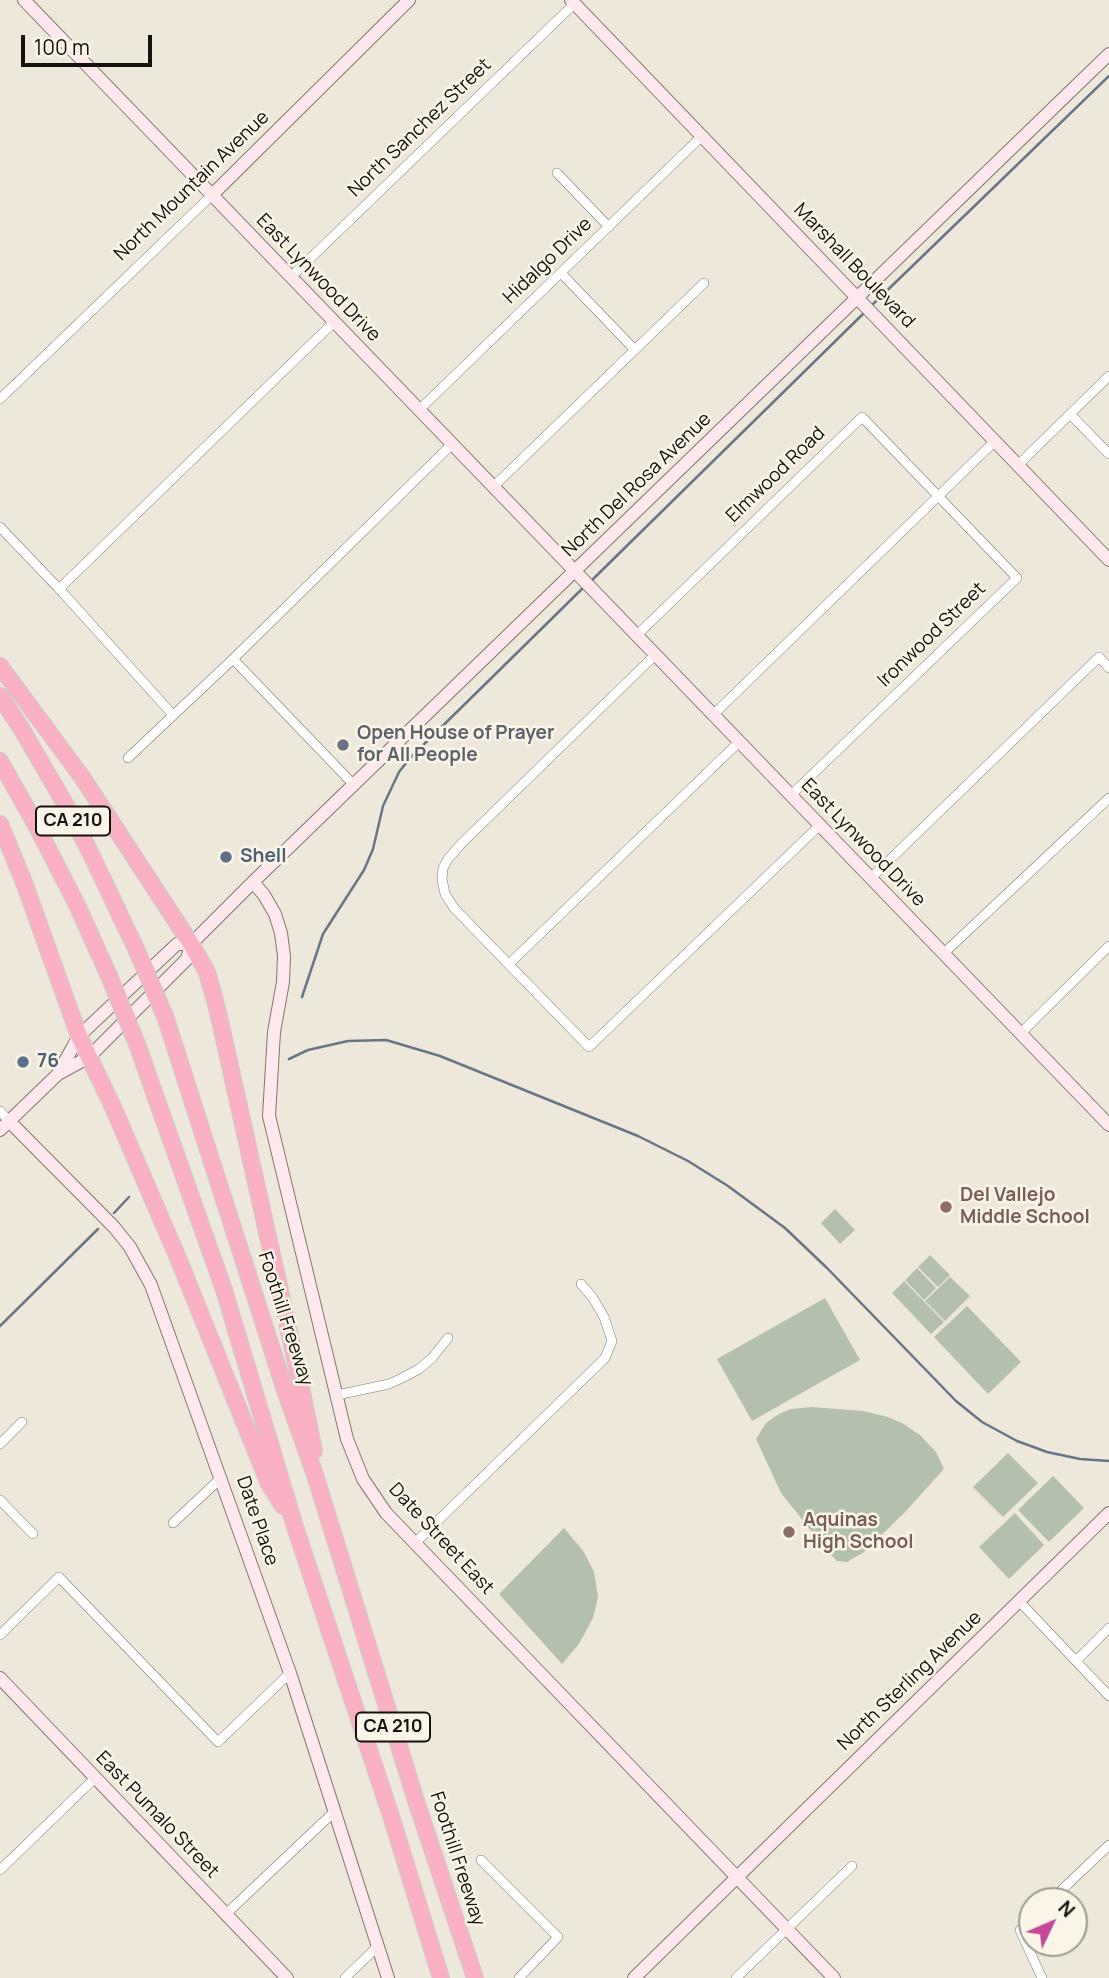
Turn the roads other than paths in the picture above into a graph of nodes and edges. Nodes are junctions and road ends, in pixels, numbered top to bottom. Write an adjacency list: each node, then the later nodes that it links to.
1 (24, 0): 7 (street, East Lynwood Drive)
2 (410, 0): 7 (street, North Mountain Avenue)
3 (572, 2): 5 (street, Marshall Boulevard); 10 (street, North Sanchez Street)
4 (1109, 54): 12 (street, North Del Rosa Avenue)
5 (702, 136): 8 (street, Hidalgo Drive); 12 (street, Marshall Boulevard)
6 (558, 173): 8 (street)
7 (212, 195): 10 (street, East Lynwood Drive); 16 (street, North Mountain Avenue)
8 (609, 226): 9 (street, Hidalgo Drive)
9 (561, 273): 14 (street); 17 (street, Hidalgo Drive)
10 (291, 277): 13 (street, East Lynwood Drive)
11 (704, 283): 14 (street)
12 (865, 305): 19 (street, Marshall Boulevard); 27 (street, North Del Rosa Avenue)
13 (334, 322): 17 (street, East Lynwood Drive); 28 (street)
14 (635, 350): 23 (street)
15 (1109, 376): 18 (street)
16 (0, 399)
17 (419, 410): 20 (street, East Lynwood Drive)
18 (1070, 414): 21 (street); 22 (street)
19 (995, 441): 22 (street, Marshall Boulevard); 24 (street)
20 (452, 444): 23 (street, East Lynwood Drive); 31 (street)
21 (1109, 454)
22 (1018, 465): 26 (street, Marshall Boulevard)
23 (493, 487): 27 (street, East Lynwood Drive)
24 (938, 497): 29 (street, Elmwood Road); 36 (street); 41 (street, Ironwood Street)
25 (0, 527): 28 (street)
26 (1109, 560)
27 (574, 572): 29 (street, East Lynwood Drive); 40 (street, North Del Rosa Avenue)
28 (59, 589): 35 (street)
29 (636, 636): 30 (street, East Lynwood Drive)
30 (655, 655): 36 (street, East Lynwood Drive); 50 (street)
31 (233, 659): 35 (street); 40 (street)
32 (0, 666): 47 (highway)
33 (1109, 668): 45 (street)
34 (0, 696): 62 (highway, Foothill Freeway / CA 210, bridge)
35 (173, 715): 38 (street)
36 (713, 715): 37 (street, East Lynwood Drive)
37 (739, 742): 41 (street, East Lynwood Drive); 50 (street)
38 (128, 758)
39 (0, 761): 67 (highway, CA 210, bridge)
40 (354, 785): 46 (street, North Del Rosa Avenue)
41 (790, 796): 44 (street, East Lynwood Drive)
42 (1109, 798): 49 (street)
43 (0, 824): 52 (highway)
44 (819, 826): 45 (street, East Lynwood Drive); 50 (street)
45 (870, 878): 49 (street, East Lynwood Drive)
46 (253, 882): 47 (street, North Del Rosa Avenue); 59 (street, Date Street East)
47 (191, 944): 52 (street, North Del Rosa Avenue); 53 (street, North Del Rosa Avenue); 62 (highway)
48 (1109, 946): 51 (street)
49 (943, 954): 51 (street, East Lynwood Drive)
50 (509, 964)
51 (1021, 1033): 56 (street, East Lynwood Drive)
52 (79, 1036): 53 (highway); 54 (street, North Del Rosa Avenue)
53 (89, 1057): 54 (street, North Del Rosa Avenue); 67 (highway)
54 (58, 1074): 55 (street, North Del Rosa Avenue)
55 (3, 1121): 63 (street, Date Place)
56 (1109, 1125)
57 (580, 1284): 69 (street)
58 (448, 1338): 59 (street)
59 (337, 1395): 69 (street, Date Street East)
60 (22, 1422): 61 (street)
61 (0, 1444)
62 (315, 1475): 93 (highway, Foothill Freeway / CA 210)
63 (221, 1478): 66 (street); 74 (street, Date Place)
64 (0, 1500): 68 (street)
65 (1109, 1513): 70 (street, North Sterling Avenue)
66 (173, 1523)
67 (295, 1527): 92 (highway, CA 210)
68 (33, 1534)
69 (415, 1543): 83 (street, Date Street East)
70 (1018, 1601): 73 (street); 83 (street, North Sterling Avenue)
71 (1109, 1628): 73 (street)
72 (0, 1635): 74 (street)
73 (1076, 1661): 76 (street)
74 (290, 1673): 78 (street, Date Place)
75 (0, 1678): 77 (street, East Pumalo Street)
76 (1109, 1696)
77 (95, 1778): 82 (street); 85 (street, East Pumalo Street)
78 (335, 1811): 85 (street); 87 (street, Date Place)
79 (1109, 1844): 84 (street)
80 (481, 1860): 94 (street)
81 (852, 1866): 86 (street)
82 (0, 1870)
83 (737, 1877): 86 (street, Date Street East); 95 (street, North Sterling Avenue)
84 (1064, 1887)
85 (226, 1914): 89 (street, East Pumalo Street)
86 (787, 1928): 96 (street); 97 (street, Date Street East)
87 (377, 1947): 90 (street); 91 (street, Date Place)
88 (1032, 1957): 98 (street)
89 (287, 1978)
90 (345, 1978)
91 (388, 1978)
92 (441, 1978)
93 (475, 1978)
94 (519, 1978)
95 (634, 1978)
96 (736, 1978)
97 (834, 1978)
98 (1042, 1978)

